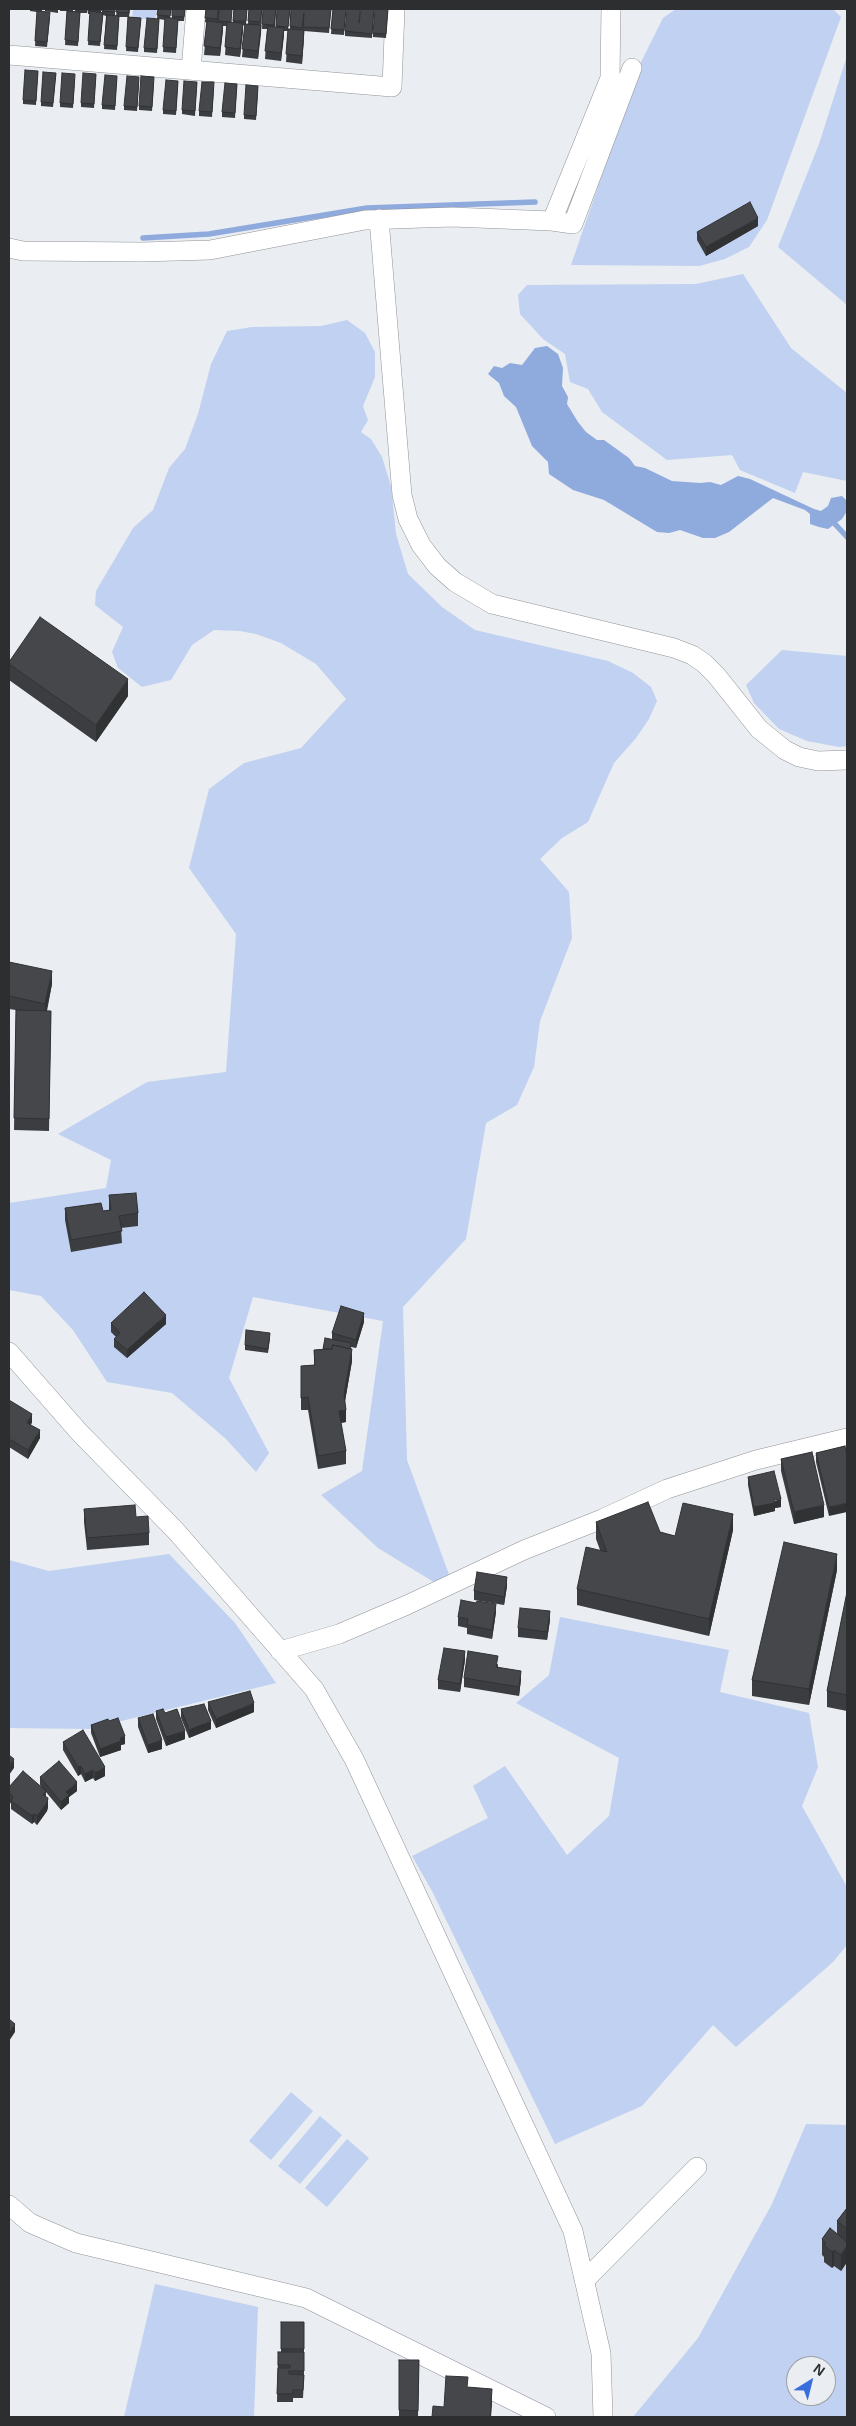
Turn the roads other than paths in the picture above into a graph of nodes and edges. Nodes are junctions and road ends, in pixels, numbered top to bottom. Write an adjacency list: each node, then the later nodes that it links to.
1 (196, 9): 6 (street)
2 (396, 9): 6 (street)
3 (611, 9): 8 (street)
4 (9, 55): 6 (street)
5 (632, 68): 8 (street)
6 (191, 70)
7 (378, 219): 8 (street); 9 (street); 10 (street)
8 (552, 221)
9 (9, 248)
10 (847, 760)
11 (9, 1352): 13 (street)
12 (847, 1438): 13 (street)
13 (280, 1650): 18 (street)
14 (697, 2167): 18 (street)
15 (9, 2205): 17 (street)
16 (9, 2223): 17 (street)
17 (30, 2223): 19 (street)
18 (585, 2280): 20 (street)
19 (546, 2417)
20 (603, 2417)

